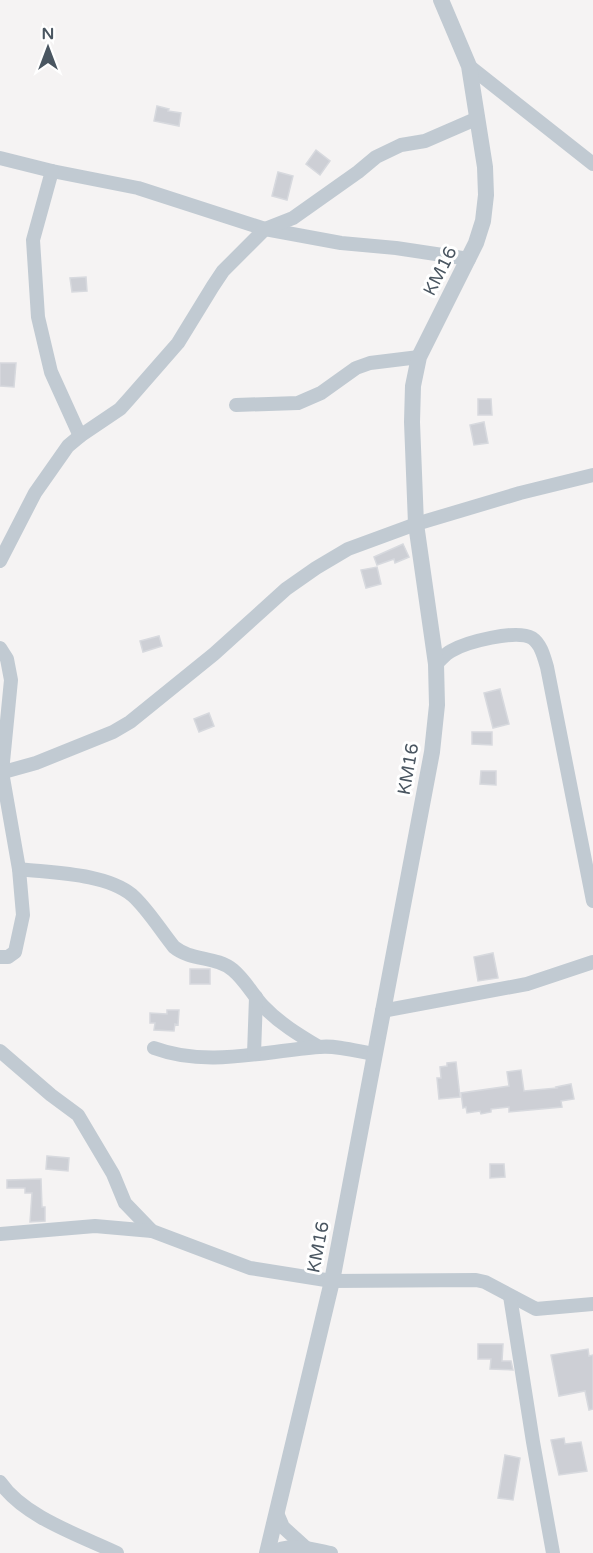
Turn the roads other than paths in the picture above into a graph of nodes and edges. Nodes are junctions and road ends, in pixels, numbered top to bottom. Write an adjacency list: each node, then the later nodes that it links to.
1 (441, 0): 2 (street, KM16)
2 (469, 66): 3 (street, KM16); 5 (street)
3 (478, 118): 7 (street); 8 (street, KM16)
4 (0, 158): 6 (street)
5 (593, 164)
6 (52, 171): 7 (street); 11 (street)
7 (265, 229): 8 (street); 11 (street)
8 (469, 259): 9 (street, KM16)
9 (419, 357): 10 (street); 13 (street, KM16)
10 (236, 405)
11 (80, 436): 14 (street)
12 (593, 475): 13 (street)
13 (416, 524): 16 (street, KM16); 17 (street)
14 (0, 561)
15 (0, 648): 17 (street)
16 (436, 663): 19 (street); 23 (street, KM16)
17 (1, 772): 18 (street)
18 (19, 869): 20 (street); 22 (street)
19 (593, 901)
20 (0, 957)
21 (593, 962): 23 (street)
22 (256, 997): 24 (street); 27 (street)
23 (382, 1011): 28 (street, KM16)
24 (320, 1047): 27 (street); 28 (street)
25 (154, 1048): 27 (street)
26 (0, 1051): 29 (street)
27 (254, 1054)
28 (374, 1054): 31 (street, KM16)
29 (152, 1231): 30 (street); 31 (street)
30 (0, 1234)
31 (332, 1281): 32 (street); 35 (street, KM16)
32 (510, 1296): 33 (street); 40 (street)
33 (593, 1304)
34 (0, 1484): 37 (street)
35 (278, 1513): 36 (street); 38 (street, KM16)
36 (305, 1547): 38 (street); 39 (street)
37 (117, 1553)
38 (269, 1553)
39 (331, 1553)
40 (553, 1553)

